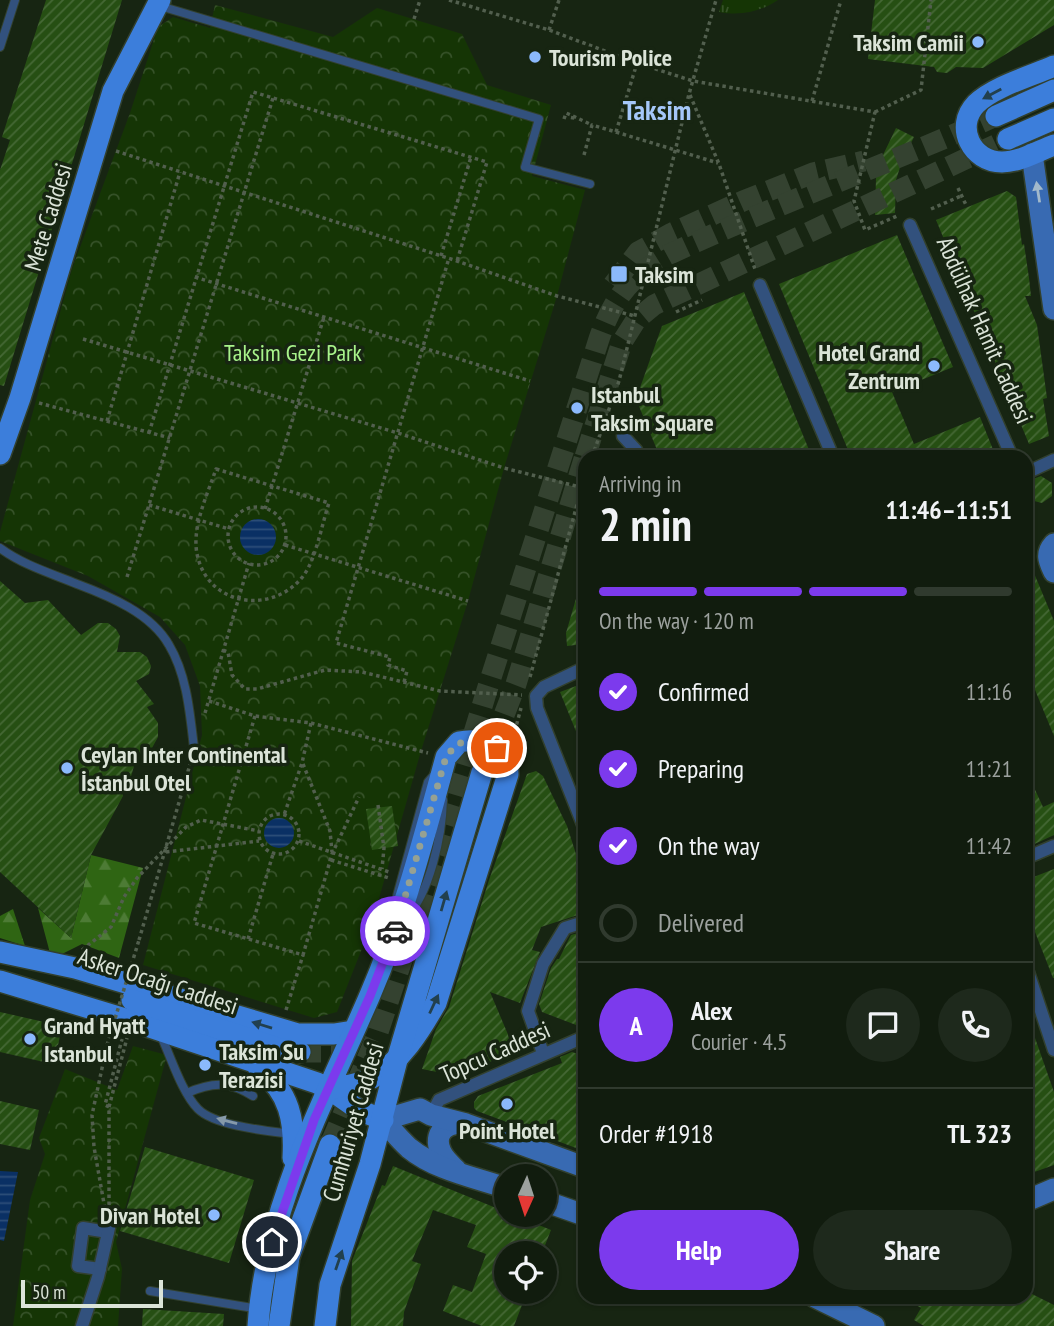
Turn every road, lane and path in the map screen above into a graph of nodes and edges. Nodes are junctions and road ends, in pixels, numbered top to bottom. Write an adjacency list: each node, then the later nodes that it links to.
1 (15, 0): 11 (lane)
2 (419, 0): 9 (path)
3 (449, 0): 10 (path)
4 (559, 0): 10 (path)
5 (716, 0): 14 (path)
6 (841, 0): 18 (path)
7 (931, 0): 19 (path)
8 (159, 3): 26 (main road, Mete Caddesi); 34 (lane)
9 (414, 19)
10 (549, 30): 12 (path)
11 (0, 47)
12 (637, 63): 14 (path); 24 (path)
13 (1054, 66): 29 (main road, one-way to 29)
14 (693, 81): 16 (path); 18 (path)
15 (1054, 90): 20 (main road)
16 (689, 93): 28 (path); 32 (path)
17 (273, 98): 31 (path); 35 (path); 37 (path)
18 (812, 101): 19 (path)
19 (875, 112): 41 (path)
20 (996, 116)
21 (564, 118): 23 (path)
22 (1054, 119): 25 (main road)
23 (592, 125): 24 (path); 30 (path)
24 (616, 132): 28 (path)
25 (1008, 139)
26 (97, 145): 33 (path); 60 (main road, Mete Caddesi)
27 (1054, 145): 29 (main road)
28 (676, 150): 32 (path); 52 (path)
29 (1032, 154): 50 (main road, one-way to 29)
30 (584, 155)
31 (471, 158): 43 (path); 45 (path)
32 (719, 164): 48 (path)
33 (180, 172): 35 (path); 56 (path)
34 (590, 184)
35 (223, 186): 37 (path); 46 (path)
36 (958, 188): 38 (path)
37 (244, 192): 43 (path); 47 (path)
38 (961, 196): 39 (path); 40 (path)
39 (966, 205)
40 (932, 209)
41 (905, 212)
42 (910, 225): 70 (street, Abdülhak Hamit Caddesi)
43 (441, 256): 44 (path)
44 (449, 258): 45 (path); 55 (path)
45 (457, 261): 52 (path)
46 (195, 277): 47 (path); 57 (path)
47 (217, 284): 53 (path); 58 (path)
48 (760, 285): 69 (street)
49 (702, 300): 51 (path)
50 (1054, 309)
51 (676, 312)
52 (635, 316): 67 (path)
53 (324, 317): 55 (path); 61 (path)
54 (83, 339): 56 (path)
55 (423, 348): 59 (path); 64 (path)
56 (127, 352): 57 (path); 62 (path)
57 (169, 365): 58 (path); 63 (path)
58 (190, 371): 61 (path); 66 (path)
59 (530, 381)
60 (20, 398): 62 (path); 71 (main road, Mete Caddesi)
61 (298, 403): 64 (path); 74 (path)
62 (107, 421): 63 (path)
63 (149, 433): 66 (path)
64 (398, 433): 75 (path); 86 (path)
65 (623, 436): 68 (street)
66 (170, 438): 76 (path)
67 (594, 450)
68 (636, 450)
69 (830, 450)
70 (1009, 450)
71 (0, 454)
72 (1054, 460): 73 (street)
73 (1033, 470)
74 (272, 486): 78 (path); 79 (path); 84 (path)
75 (578, 486)
76 (149, 505): 79 (path); 88 (path)
77 (578, 505): 94 (path)
78 (265, 509): 80 (path); 82 (path)
79 (200, 520): 80 (path); 84 (path)
80 (229, 528): 85 (path)
81 (1054, 544): 87 (main road)
82 (285, 545): 84 (path); 85 (path)
83 (0, 548): 98 (lane)
84 (313, 554): 86 (path)
85 (249, 563): 89 (path)
86 (358, 567): 90 (path); 93 (path)
87 (1054, 572)
88 (127, 577)
89 (244, 580)
90 (468, 601)
91 (223, 650): 93 (path)
92 (578, 671): 105 (street)
93 (404, 682): 100 (path)
94 (528, 683)
95 (208, 701): 96 (path)
96 (255, 716): 97 (path); 107 (path)
97 (311, 723): 99 (path); 101 (path)
98 (194, 748)
99 (445, 760): 100 (main road); 131 (main road)
100 (506, 760): 137 (main road, one-way to 100)
101 (302, 763): 106 (path); 115 (path)
102 (482, 772): 137 (main road, Cumhuriyet Caddesi, one-way to 102)
103 (359, 797): 115 (path)
104 (378, 805): 118 (path)
105 (578, 812)
106 (284, 815): 108 (path); 110 (path)
107 (223, 824): 108 (path); 111 (path); 113 (path)
108 (259, 831): 109 (path)
109 (260, 841): 111 (path); 114 (path)
110 (299, 841): 114 (path); 115 (path)
111 (217, 846): 113 (path); 122 (path)
112 (1054, 846): 116 (street)
113 (164, 853): 125 (path); 154 (path, bridge)
114 (273, 854): 122 (path)
115 (332, 854): 117 (path); 118 (path)
116 (1033, 855)
117 (331, 860): 120 (path); 124 (path)
118 (382, 869): 119 (path)
119 (393, 873)
120 (395, 881)
121 (578, 924): 135 (street)
122 (248, 939): 124 (path)
123 (0, 954): 125 (main road); 134 (main road, Asker Ocağı Caddesi)
124 (303, 955): 129 (path)
125 (75, 968): 131 (main road, one-way to 125)
126 (0, 981): 128 (main road, Asker Ocağı Caddesi)
127 (1033, 987): 133 (street)
128 (129, 1021): 130 (main road, Asker Ocağı Caddesi); 154 (path)
129 (282, 1021)
130 (159, 1030): 136 (main road, Asker Ocağı Caddesi); 139 (lane)
131 (353, 1031): 138 (main road)
132 (578, 1039): 135 (street, Topcu Caddesi)
133 (1054, 1050)
134 (300, 1052)
135 (543, 1053): 141 (street, Topcu Caddesi)
136 (241, 1057): 138 (main road, Asker Ocağı Caddesi); 144 (main road)
137 (397, 1060): 138 (main road); 142 (main road, Cumhuriyet Caddesi)
138 (329, 1089): 142 (main road, Asker Ocağı Caddesi); 148 (main road)
139 (187, 1093): 140 (lane); 144 (lane, one-way to 139)
140 (253, 1096)
141 (431, 1115): 142 (main road); 143 (main road)
142 (383, 1120): 147 (main road); 161 (main road, Cumhuriyet Caddesi, one-way to 142)
143 (466, 1124): 146 (main road); 147 (main road)
144 (294, 1134): 148 (main road)
145 (330, 1145): 160 (main road, Cumhuriyet Caddesi)
146 (578, 1165)
147 (457, 1172): 149 (main road)
148 (293, 1178): 158 (main road)
149 (494, 1184)
150 (1054, 1189): 151 (main road)
151 (1033, 1198)
152 (557, 1206): 153 (main road)
153 (578, 1213)
154 (108, 1230): 155 (street); 155 (street)
155 (100, 1269): 159 (street)
156 (150, 1291): 158 (lane)
157 (828, 1304): 162 (main road)
158 (259, 1317)
159 (82, 1326)
160 (279, 1326)
161 (325, 1326)
162 (874, 1326)

